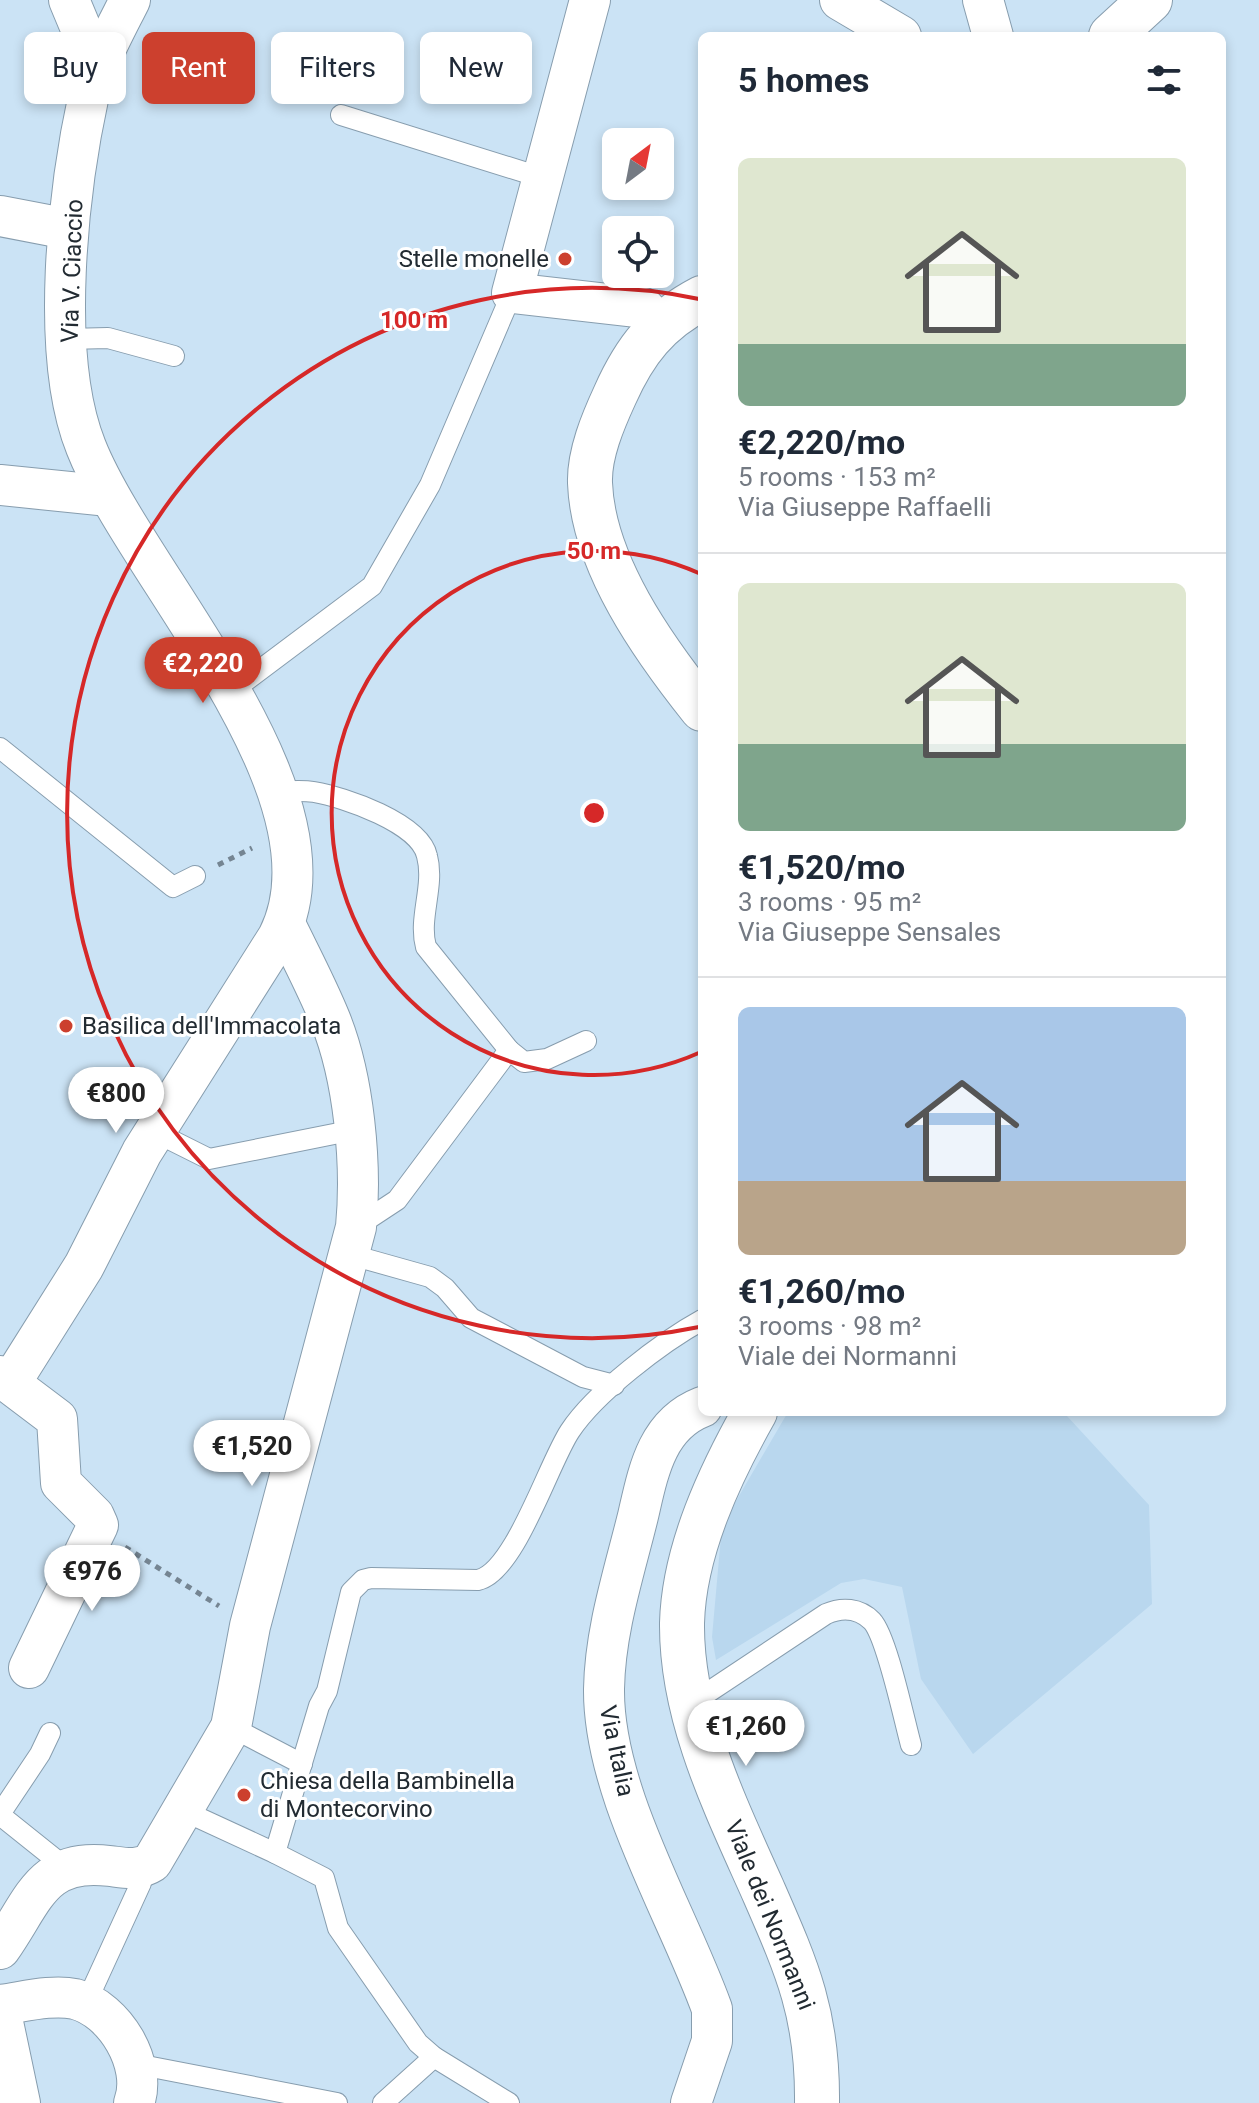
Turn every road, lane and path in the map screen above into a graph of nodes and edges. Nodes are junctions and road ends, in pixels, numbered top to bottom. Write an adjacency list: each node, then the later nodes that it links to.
1 (69, 0): 7 (street)
2 (130, 0): 8 (street, Via V. Ciaccio)
3 (590, 0): 14 (street)
4 (840, 0): 9 (street)
5 (983, 0): 10 (street)
6 (1150, 0): 11 (street)
7 (82, 32)
8 (116, 32)
9 (894, 32)
10 (992, 32)
11 (1116, 32)
12 (88, 104): 16 (street, Via V. Ciaccio)
13 (341, 115): 14 (lane)
14 (543, 178): 17 (street)
15 (0, 216): 16 (street)
16 (68, 229): 20 (street, Via V. Ciaccio)
17 (512, 293): 19 (street); 24 (lane)
18 (698, 301): 19 (street)
19 (659, 325): 25 (street)
20 (67, 339): 21 (lane); 23 (street, Via V. Ciaccio)
21 (174, 356)
22 (0, 485): 23 (street)
23 (109, 496): 24 (street, Via V. Ciaccio)
24 (232, 691): 27 (street, Via V. Ciaccio)
25 (698, 704)
26 (0, 748): 29 (lane)
27 (277, 792): 28 (street, Via V. Ciaccio); 32 (lane)
28 (288, 830): 29 (path); 30 (street, Via V. Ciaccio)
29 (195, 876)
30 (285, 924): 33 (street); 34 (street)
31 (586, 1041): 32 (lane)
32 (509, 1050): 35 (lane)
33 (354, 1130): 34 (lane); 35 (street)
34 (155, 1132): 37 (street)
35 (352, 1240): 38 (lane); 42 (street)
36 (698, 1323): 38 (lane)
37 (5, 1379): 41 (street)
38 (614, 1385): 48 (lane)
39 (698, 1409): 65 (street, Via Italia)
40 (753, 1416): 44 (street, Viale dei Normanni)
41 (97, 1529): 42 (path); 43 (street)
42 (250, 1626): 45 (street)
43 (29, 1668)
44 (692, 1703): 47 (lane); 66 (street, Viale dei Normanni)
45 (231, 1727): 48 (lane); 49 (street)
46 (50, 1733): 50 (lane)
47 (911, 1745)
48 (302, 1764): 51 (lane)
49 (184, 1811): 51 (lane); 53 (street)
50 (0, 1814): 52 (lane)
51 (275, 1853): 57 (lane)
52 (65, 1867): 53 (street); 54 (street)
53 (138, 1869): 55 (lane)
54 (0, 1949)
55 (86, 2003): 56 (street); 59 (street)
56 (0, 2006): 58 (street)
57 (434, 2057): 63 (lane); 64 (lane)
58 (7, 2062): 60 (street)
59 (136, 2064): 61 (street); 62 (lane)
60 (20, 2103)
61 (134, 2103)
62 (337, 2103)
63 (383, 2103)
64 (509, 2103)
65 (691, 2103)
66 (817, 2103)

